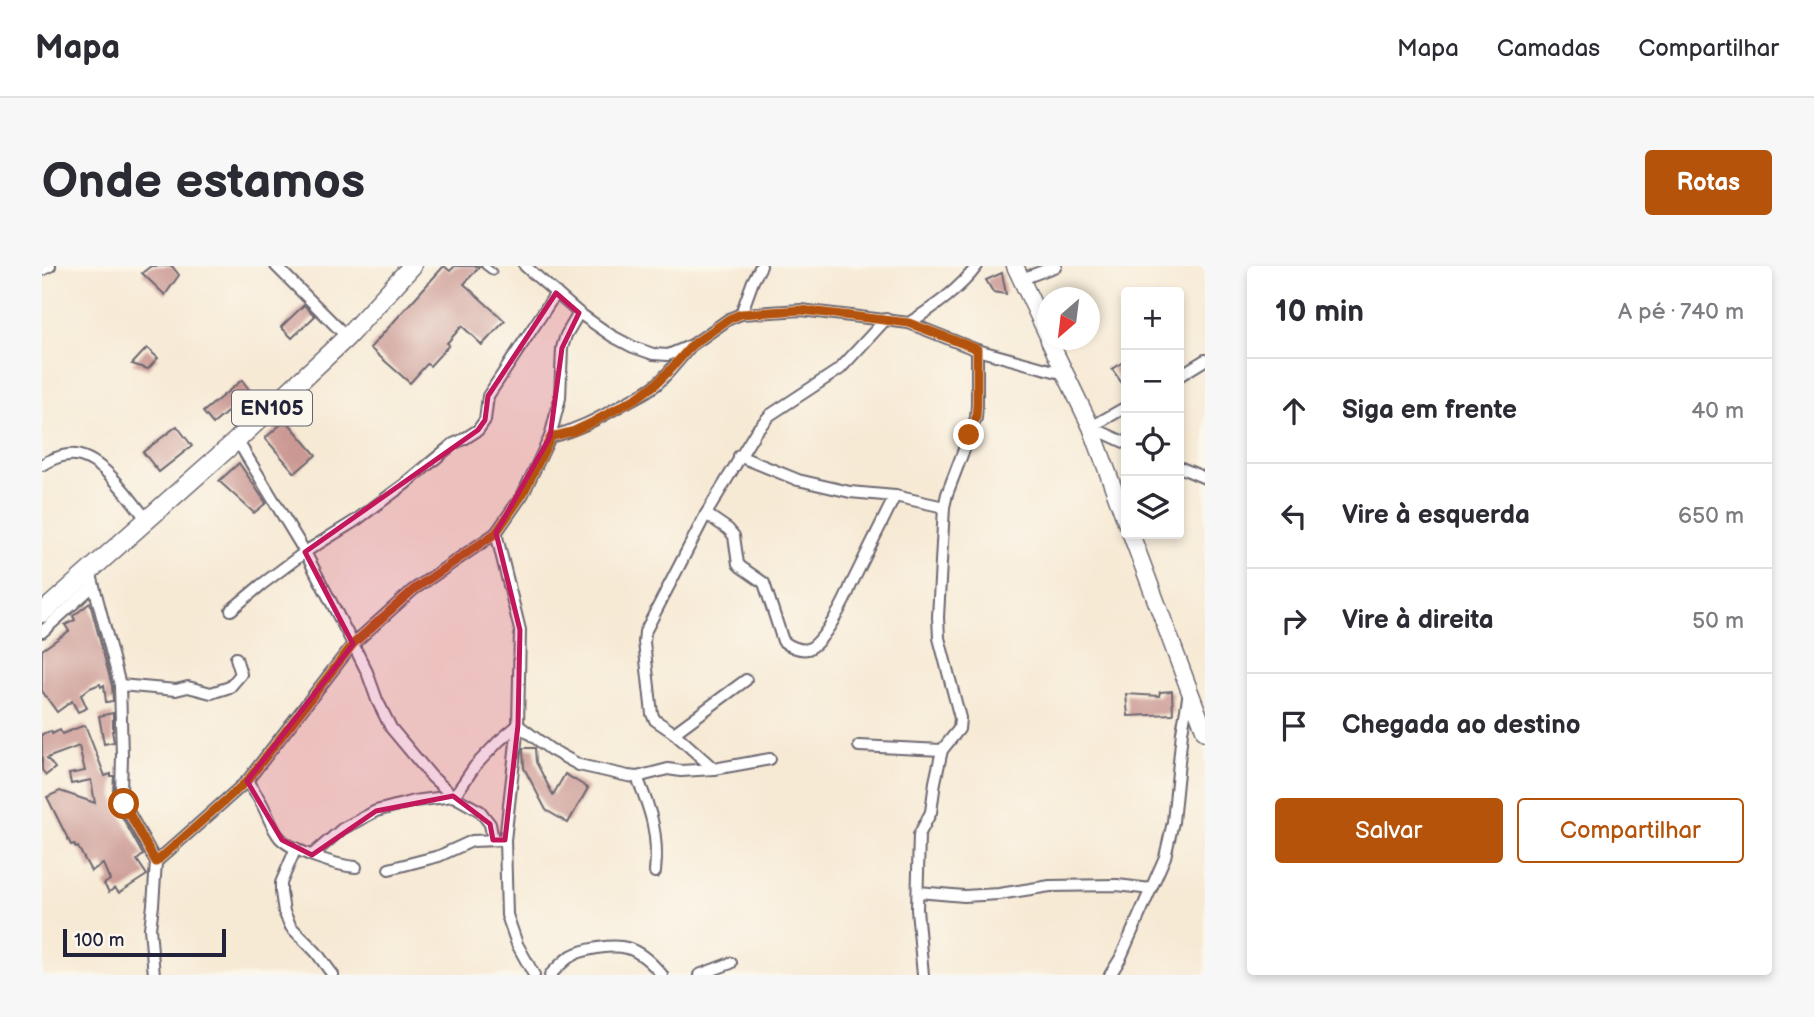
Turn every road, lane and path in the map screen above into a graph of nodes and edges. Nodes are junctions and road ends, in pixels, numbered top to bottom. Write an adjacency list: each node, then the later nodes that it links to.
1 (50, 266): 9 (street)
2 (276, 266): 18 (street)
3 (412, 266): 18 (main road, EN105)
4 (485, 266): 10 (lane)
5 (526, 266): 12 (street)
6 (761, 266): 14 (street)
7 (977, 266): 17 (street)
8 (1056, 266): 11 (street)
9 (42, 270)
10 (493, 272)
11 (1018, 273): 15 (main road)
12 (556, 293): 13 (street); 41 (street)
13 (579, 313): 19 (street); 27 (street)
14 (741, 314): 16 (street); 19 (street)
15 (1037, 314)
16 (886, 319): 17 (street); 30 (street)
17 (909, 323): 20 (street)
18 (347, 337): 28 (main road, EN105)
19 (692, 345): 27 (street)
20 (977, 349): 24 (street); 35 (street)
21 (1054, 350): 24 (main road)
22 (1205, 360): 23 (street)
23 (1184, 373)
24 (1065, 374): 26 (main road)
25 (1121, 410): 26 (street)
26 (1091, 427): 29 (street); 36 (main road)
27 (551, 437): 39 (street)
28 (237, 440): 38 (main road, EN105); 41 (street)
29 (1121, 441)
30 (739, 456): 34 (street); 37 (street)
31 (42, 465): 38 (street)
32 (1184, 469): 33 (street)
33 (1205, 478)
34 (895, 496): 35 (street); 37 (street)
35 (944, 507): 55 (street)
36 (1121, 508)
37 (706, 514): 53 (street)
38 (147, 520): 42 (main road, EN105)
39 (496, 533): 46 (street); 51 (street)
40 (1132, 539): 50 (main road)
41 (305, 552): 43 (street); 46 (street)
42 (91, 578): 44 (main road, EN105); 45 (street); 49 (street)
43 (231, 610)
44 (42, 613)
45 (42, 632)
46 (353, 644): 59 (street); 60 (street)
47 (236, 658): 49 (street)
48 (746, 680): 53 (street)
49 (120, 685): 65 (street)
50 (1189, 692): 52 (main road); 69 (street)
51 (518, 724): 58 (street); 60 (street); 62 (street)
52 (1205, 732)
53 (674, 733): 57 (street)
54 (859, 747): 55 (street)
55 (942, 750): 70 (street)
56 (770, 759): 57 (street)
57 (714, 769): 58 (street)
58 (637, 777): 68 (street)
59 (247, 781): 63 (street); 65 (street)
60 (453, 796): 61 (street); 64 (street)
61 (493, 840): 62 (street); 67 (street)
62 (505, 840): 74 (street)
63 (296, 848): 64 (street); 73 (street)
64 (312, 855): 66 (street)
65 (156, 862): 72 (street)
66 (356, 867)
67 (389, 869)
68 (655, 872)
69 (1151, 889): 70 (street); 79 (street)
70 (918, 892): 78 (street)
71 (731, 963): 77 (street)
72 (154, 975)
73 (333, 975)
74 (534, 975)
75 (550, 975): 76 (street)
76 (662, 975)
77 (699, 975)
78 (923, 975)
79 (1110, 975)

